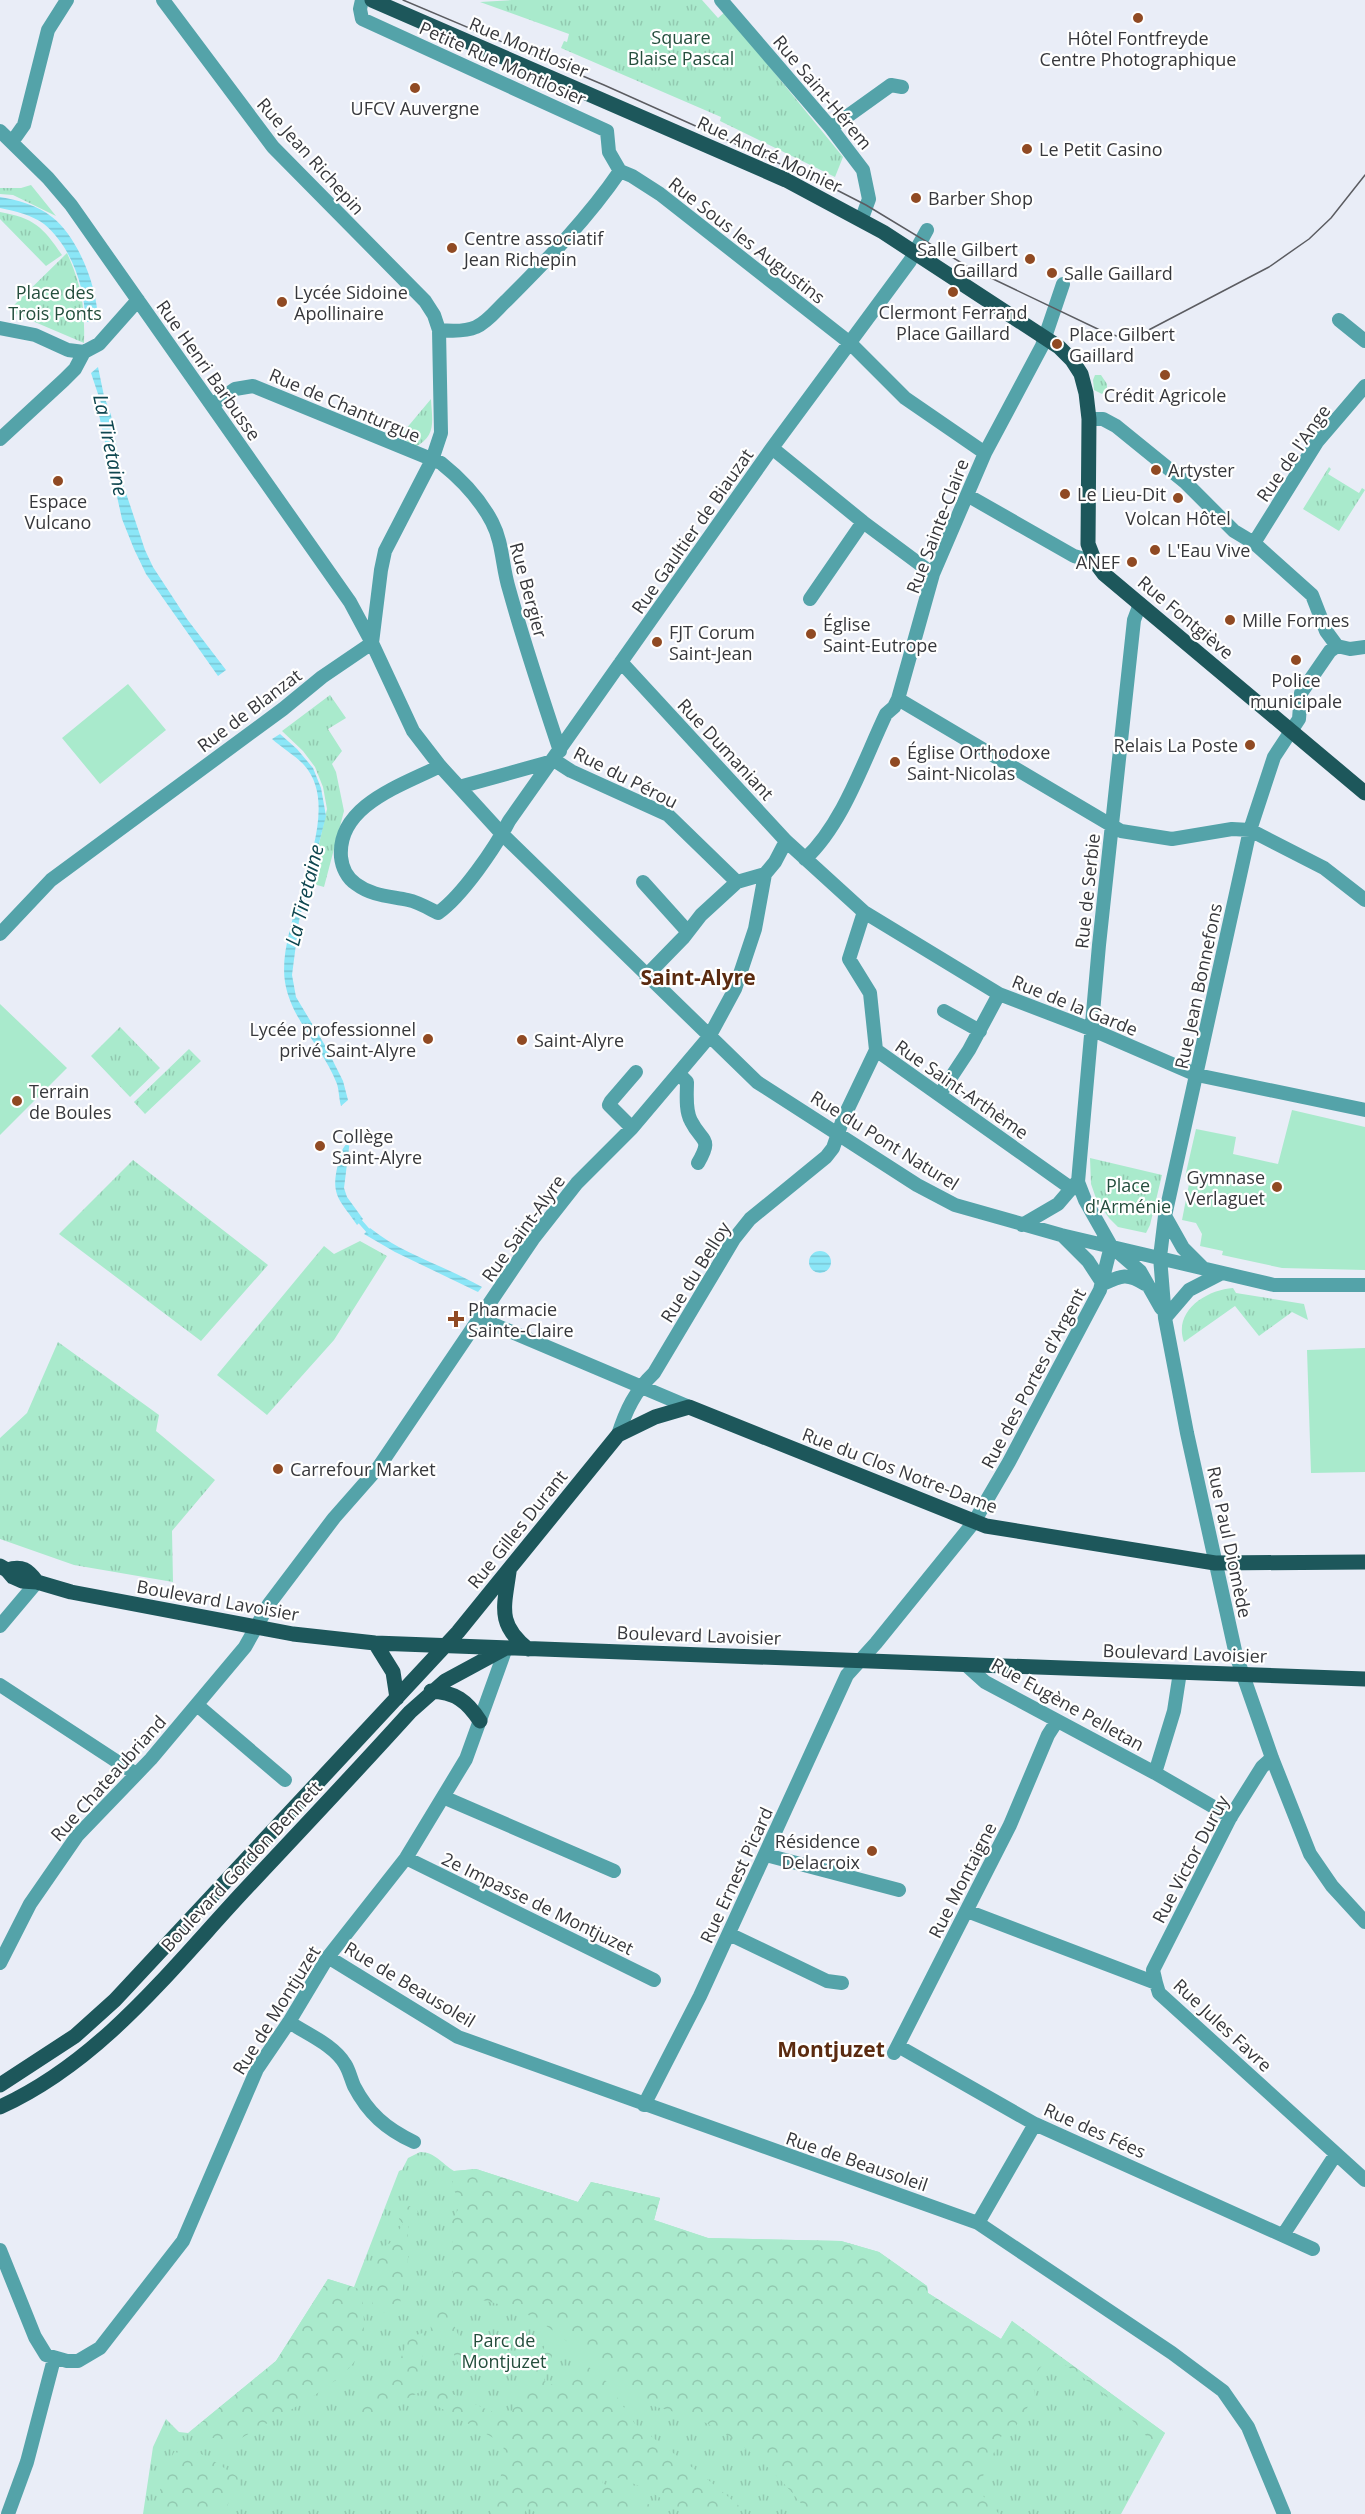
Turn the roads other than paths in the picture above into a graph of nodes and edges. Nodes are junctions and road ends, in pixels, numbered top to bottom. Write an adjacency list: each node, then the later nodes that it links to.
1 (67, 0): 10 (street)
2 (163, 0): 19 (street, Rue Jean Richepin)
3 (363, 0): 11 (street, Petite Rue Montlosier)
4 (372, 0): 7 (main road, Rue Montlosier)
5 (721, 0): 8 (street, Rue Saint-Hérem)
6 (902, 87): 8 (street)
7 (604, 101): 12 (main road, Rue André Moinier)
8 (831, 128): 12 (street, Rue Saint-Hérem)
9 (0, 131): 10 (street, Rue Henri Barbusse)
10 (12, 142): 16 (street, Rue Henri Barbusse)
11 (620, 171): 19 (street); 22 (street, Rue Sous les Augustins)
12 (861, 218): 14 (main road, Rue André Moinier)
13 (927, 230): 14 (street, Rue Gaultier de Biauzat)
14 (915, 251): 20 (main road); 22 (street, Rue Gaultier de Biauzat)
15 (1063, 284): 20 (street, Rue Sainte-Claire)
16 (138, 300): 23 (street); 25 (street, Rue Henri Barbusse)
17 (1339, 320): 21 (street)
18 (0, 328): 23 (street)
19 (439, 330): 30 (street)
20 (1044, 336): 26 (main road); 29 (street, Rue Sainte-Claire)
21 (1365, 341)
22 (850, 343): 28 (street, Rue Gaultier de Biauzat); 29 (street, Rue Sous les Augustins)
23 (84, 352): 27 (street)
24 (1365, 386): 33 (street, Rue de l'Ange)
25 (212, 405): 30 (street, Rue de Chanturgue); 38 (street, Rue Henri Barbusse)
26 (1089, 419): 33 (street); 34 (main road, Rue Fontgiève)
27 (0, 439)
28 (772, 448): 32 (street); 41 (street, Rue Gaultier de Biauzat)
29 (985, 453): 31 (street, Rue Sainte-Claire)
30 (432, 460): 38 (street); 44 (street, Rue Bergier)
31 (967, 495): 34 (street); 35 (street, Rue Sainte-Claire)
32 (863, 522): 35 (street); 36 (street)
33 (1254, 543): 39 (street)
34 (1095, 562): 37 (main road, Rue Fontgiève)
35 (933, 574): 42 (street, Rue Sainte-Claire)
36 (810, 599)
37 (1140, 604): 43 (main road, Rue Fontgiève); 48 (street, Rue de Serbie)
38 (372, 643): 45 (street, Rue Henri Barbusse); 59 (street, Rue de Blanzat)
39 (1337, 646): 40 (street); 43 (street, Rue Jean Bonnefons)
40 (1365, 647)
41 (621, 662): 44 (street, Rue Gaultier de Biauzat); 51 (street, Rue Dumaniant)
42 (898, 699): 48 (street); 52 (street, Rue Sainte-Claire)
43 (1292, 730): 47 (main road, Rue Fontgiève); 49 (street, Rue Jean Bonnefons)
44 (555, 757): 46 (street); 50 (street, Rue Gaultier de Biauzat); 55 (street, Rue du Pérou)
45 (440, 766): 46 (street); 50 (street)
46 (459, 787): 50 (street)
47 (1365, 793)
48 (1112, 826): 49 (street); 63 (street, Rue de Serbie)
49 (1250, 830): 56 (street); 69 (street, Rue Jean Bonnefons)
50 (502, 834): 60 (street, Rue du Pont Naturel)
51 (786, 841): 52 (street, Rue Dumaniant); 53 (street, Rue Saint-Alyre)
52 (805, 859): 57 (street, Rue de la Garde)
53 (765, 874): 55 (street); 65 (street, Rue Saint-Alyre)
54 (643, 882): 58 (street)
55 (737, 882): 58 (street)
56 (1362, 894)
57 (864, 912): 61 (street, Rue de la Garde); 66 (street)
58 (688, 932): 60 (street)
59 (0, 934)
60 (646, 976): 65 (street, Rue du Pont Naturel)
61 (999, 994): 63 (street, Rue de la Garde); 64 (street)
62 (944, 1011): 64 (street)
63 (1093, 1030): 69 (street, Rue de la Garde); 75 (street, Rue de Serbie)
64 (980, 1031): 70 (street)
65 (709, 1037): 68 (street, Rue Saint-Alyre); 73 (street, Rue du Pont Naturel)
66 (876, 1050): 70 (street, Rue Saint-Arthème); 73 (street, Rue Saint-Arthème)
67 (636, 1072): 72 (street)
68 (679, 1074): 72 (street, Rue Saint-Alyre); 74 (street)
69 (1197, 1075): 71 (street, Rue de la Garde); 76 (street, Rue Jean Bonnefons)
70 (940, 1094): 75 (street, Rue Saint-Arthème)
71 (1365, 1110)
72 (632, 1128): 86 (street, Rue Saint-Alyre)
73 (839, 1134): 77 (street, Rue du Pont Naturel); 88 (street, Rue du Belloy)
74 (698, 1163)
75 (1075, 1186): 77 (street); 79 (street, Rue de Serbie)
76 (1165, 1216): 80 (street, Rue Jean Bonnefons); 81 (street)
77 (1022, 1225): 78 (street, Rue du Pont Naturel)
78 (1061, 1235): 79 (street, Rue du Pont Naturel); 83 (street, Rue du Pont Naturel)
79 (1111, 1246): 80 (street, Rue du Pont Naturel); 83 (street, Rue des Portes d'Argent); 85 (street, Rue Paul Diomède)
80 (1160, 1257): 81 (street, Rue du Pont Naturel); 87 (street, Rue Paul Diomède)
81 (1203, 1268): 82 (street, Rue du Pont Naturel)
82 (1222, 1273): 84 (street, Rue du Pont Naturel); 87 (street)
83 (1103, 1284): 85 (street); 91 (street, Rue des Portes d'Argent)
84 (1365, 1285)
85 (1150, 1287): 87 (street, Rue Paul Diomède)
86 (481, 1318): 88 (street, Rue du Clos Notre-Dame); 98 (street, Rue Saint-Alyre)
87 (1166, 1318): 93 (street, Rue Paul Diomède)
88 (640, 1386): 89 (street, Rue du Clos Notre-Dame); 90 (street, Rue Gilles Durant)
89 (688, 1407): 90 (main road, Rue Gilles Durant); 91 (main road, Rue du Clos Notre-Dame)
90 (618, 1435): 95 (main road, Rue Gilles Durant)
91 (974, 1522): 93 (main road, Rue du Clos Notre-Dame); 103 (street, Rue des Portes d'Argent)
92 (1365, 1562): 93 (main road, Rue du Clos Notre-Dame)
93 (1215, 1563): 106 (street, Rue Paul Diomède)
94 (4, 1568): 96 (main road, Boulevard Lavoisier)
95 (509, 1572): 100 (main road, Rue Gilles Durant); 102 (main road)
96 (37, 1582): 97 (street); 98 (main road, Boulevard Lavoisier)
97 (0, 1626)
98 (256, 1626): 99 (main road, Boulevard Lavoisier); 111 (street, Rue Chateaubriand)
99 (375, 1643): 100 (main road, Boulevard Lavoisier); 110 (main road)
100 (446, 1646): 101 (main road, Boulevard Lavoisier); 110 (main road, Boulevard Gordon Bennett)
101 (506, 1648): 102 (main road, Boulevard Lavoisier); 109 (main road, Boulevard Gordon Bennett); 112 (street, Rue de Montjuzet)
102 (528, 1649): 103 (main road, Boulevard Lavoisier)
103 (859, 1660): 104 (main road, Boulevard Lavoisier); 120 (street, Rue Ernest Picard)
104 (965, 1664): 105 (main road, Boulevard Lavoisier); 113 (street, Rue Eugène Pelletan)
105 (1180, 1672): 106 (main road, Boulevard Lavoisier); 115 (street, Rue Eugène Pelletan)
106 (1244, 1674): 107 (main road, Boulevard Lavoisier); 114 (street, Rue Paul Diomède)
107 (1365, 1679)
108 (0, 1685): 116 (street)
109 (431, 1691): 112 (main road); 136 (main road, Boulevard Gordon Bennett)
110 (397, 1698): 134 (main road, Boulevard Gordon Bennett)
111 (196, 1705): 116 (street, Rue Chateaubriand); 117 (street)
112 (480, 1721): 118 (street, Rue de Montjuzet)
113 (1057, 1721): 115 (street, Rue Eugène Pelletan); 124 (street, Rue Montaigne)
114 (1272, 1758): 119 (street, Rue Victor Duruy); 125 (street, Rue Paul Diomède)
115 (1155, 1773): 119 (street, Rue Eugène Pelletan)
116 (136, 1774): 128 (street, Rue Chateaubriand)
117 (285, 1780)
118 (443, 1797): 121 (street, Rue de Montjuzet); 122 (street)
119 (1231, 1816): 131 (street, Rue Victor Duruy)
120 (766, 1855): 123 (street); 126 (street, Rue Ernest Picard)
121 (406, 1858): 127 (street, Rue de Montjuzet); 129 (street, 2e Impasse de Montjuzet)
122 (614, 1871)
123 (899, 1890)
124 (967, 1911): 131 (street, Rue Jules Favre); 133 (street, Rue Montaigne)
125 (1365, 1922)
126 (729, 1934): 130 (street); 135 (street, Rue Ernest Picard)
127 (328, 1957): 132 (street, Rue de Montjuzet); 135 (street, Rue de Beausoleil)
128 (0, 1963)
129 (654, 1980)
130 (842, 1983)
131 (1156, 1983): 139 (street, Rue Jules Favre)
132 (289, 2022): 138 (street); 145 (street, Rue de Montjuzet)
133 (896, 2050): 137 (street, Rue des Fées)
134 (0, 2085)
135 (644, 2105): 141 (street, Rue de Beausoleil)
136 (0, 2107)
137 (1035, 2124): 141 (street); 142 (street, Rue des Fées)
138 (414, 2142)
139 (1336, 2154): 140 (street, Rue Jules Favre); 142 (street)
140 (1365, 2180)
141 (978, 2223): 147 (street, Rue de Beausoleil)
142 (1283, 2235): 143 (street, Rue des Fées)
143 (1312, 2248)
144 (0, 2250): 145 (street)
145 (54, 2359): 146 (street)
146 (8, 2514)
147 (1284, 2514)

